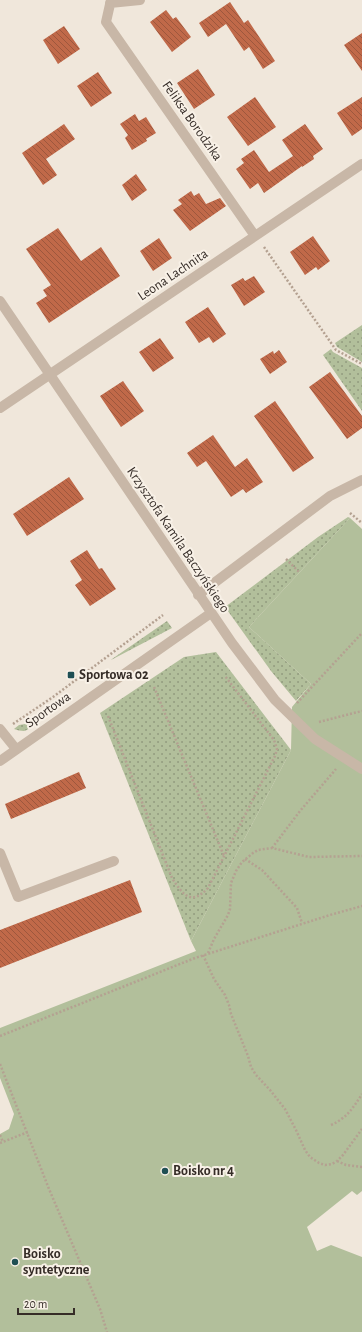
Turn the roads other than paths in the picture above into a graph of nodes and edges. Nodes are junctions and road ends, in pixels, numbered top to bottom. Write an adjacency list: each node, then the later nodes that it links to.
1 (140, 0): 2 (street)
2 (111, 2): 4 (street, Feliksa Borodzika)
3 (362, 164): 4 (street, Leona Lachnita)
4 (255, 236): 6 (street, Leona Lachnita)
5 (0, 301): 6 (street, Krzysztofa Kamila Baczyńskiego)
6 (50, 374): 7 (street, Leona Lachnita); 9 (street, Krzysztofa Kamila Baczyńskiego)
7 (0, 408)
8 (362, 480): 9 (street)
9 (198, 595): 10 (street, Krzysztofa Kamila Baczyńskiego)
10 (210, 613): 12 (street, Sportowa); 14 (street, Krzysztofa Kamila Baczyńskiego)
11 (0, 729): 12 (street)
12 (16, 749): 13 (street, Sportowa)
13 (0, 760)
14 (362, 769)
15 (0, 853): 16 (street)
16 (114, 861)

